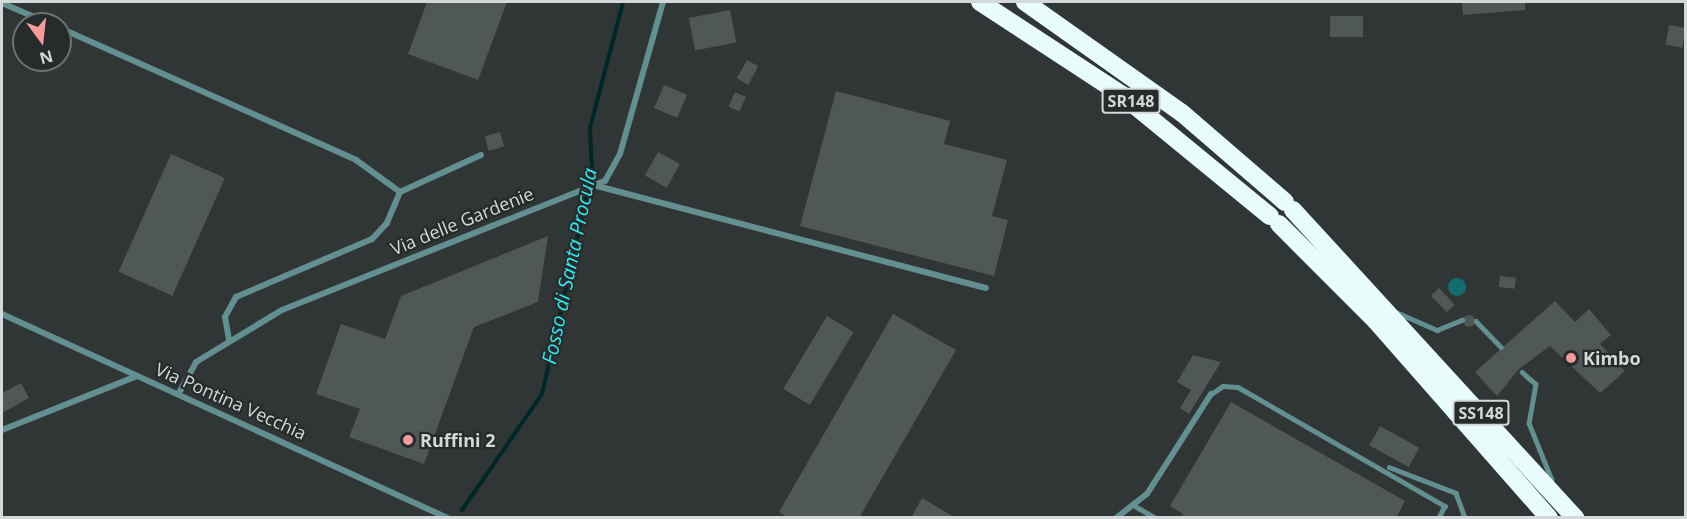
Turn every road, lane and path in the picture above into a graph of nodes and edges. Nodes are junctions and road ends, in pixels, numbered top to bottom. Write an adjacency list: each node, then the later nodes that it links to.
1 (663, 2): 8 (street)
2 (980, 2): 12 (highway, SR148)
3 (1025, 2): 12 (highway, SR148)
4 (2, 3): 5 (street)
5 (23, 12)
6 (72, 33): 9 (street)
7 (481, 155): 9 (street)
8 (597, 186): 10 (street); 15 (street, Via delle Gardenie)
9 (400, 192): 15 (street)
10 (986, 288)
11 (2, 314): 18 (street, Via Pontina Vecchia)
12 (1382, 314): 13 (lane); 29 (highway, SS148); 30 (highway, SS148)
13 (1462, 320)
14 (1476, 321): 16 (lane)
15 (229, 340): 19 (street, Via delle Gardenie)
16 (1501, 347)
17 (1522, 372): 30 (lane)
18 (137, 376): 19 (street, Via Pontina Vecchia); 21 (street)
19 (179, 393): 24 (street, Via Pontina Vecchia)
20 (1210, 394): 22 (lane); 23 (street)
21 (2, 430)
22 (1378, 463): 27 (lane); 28 (lane)
23 (1135, 506): 25 (street); 26 (lane)
24 (447, 518)
25 (1116, 518)
26 (1156, 518)
27 (1439, 518)
28 (1465, 518)
29 (1549, 518)
30 (1576, 518)

